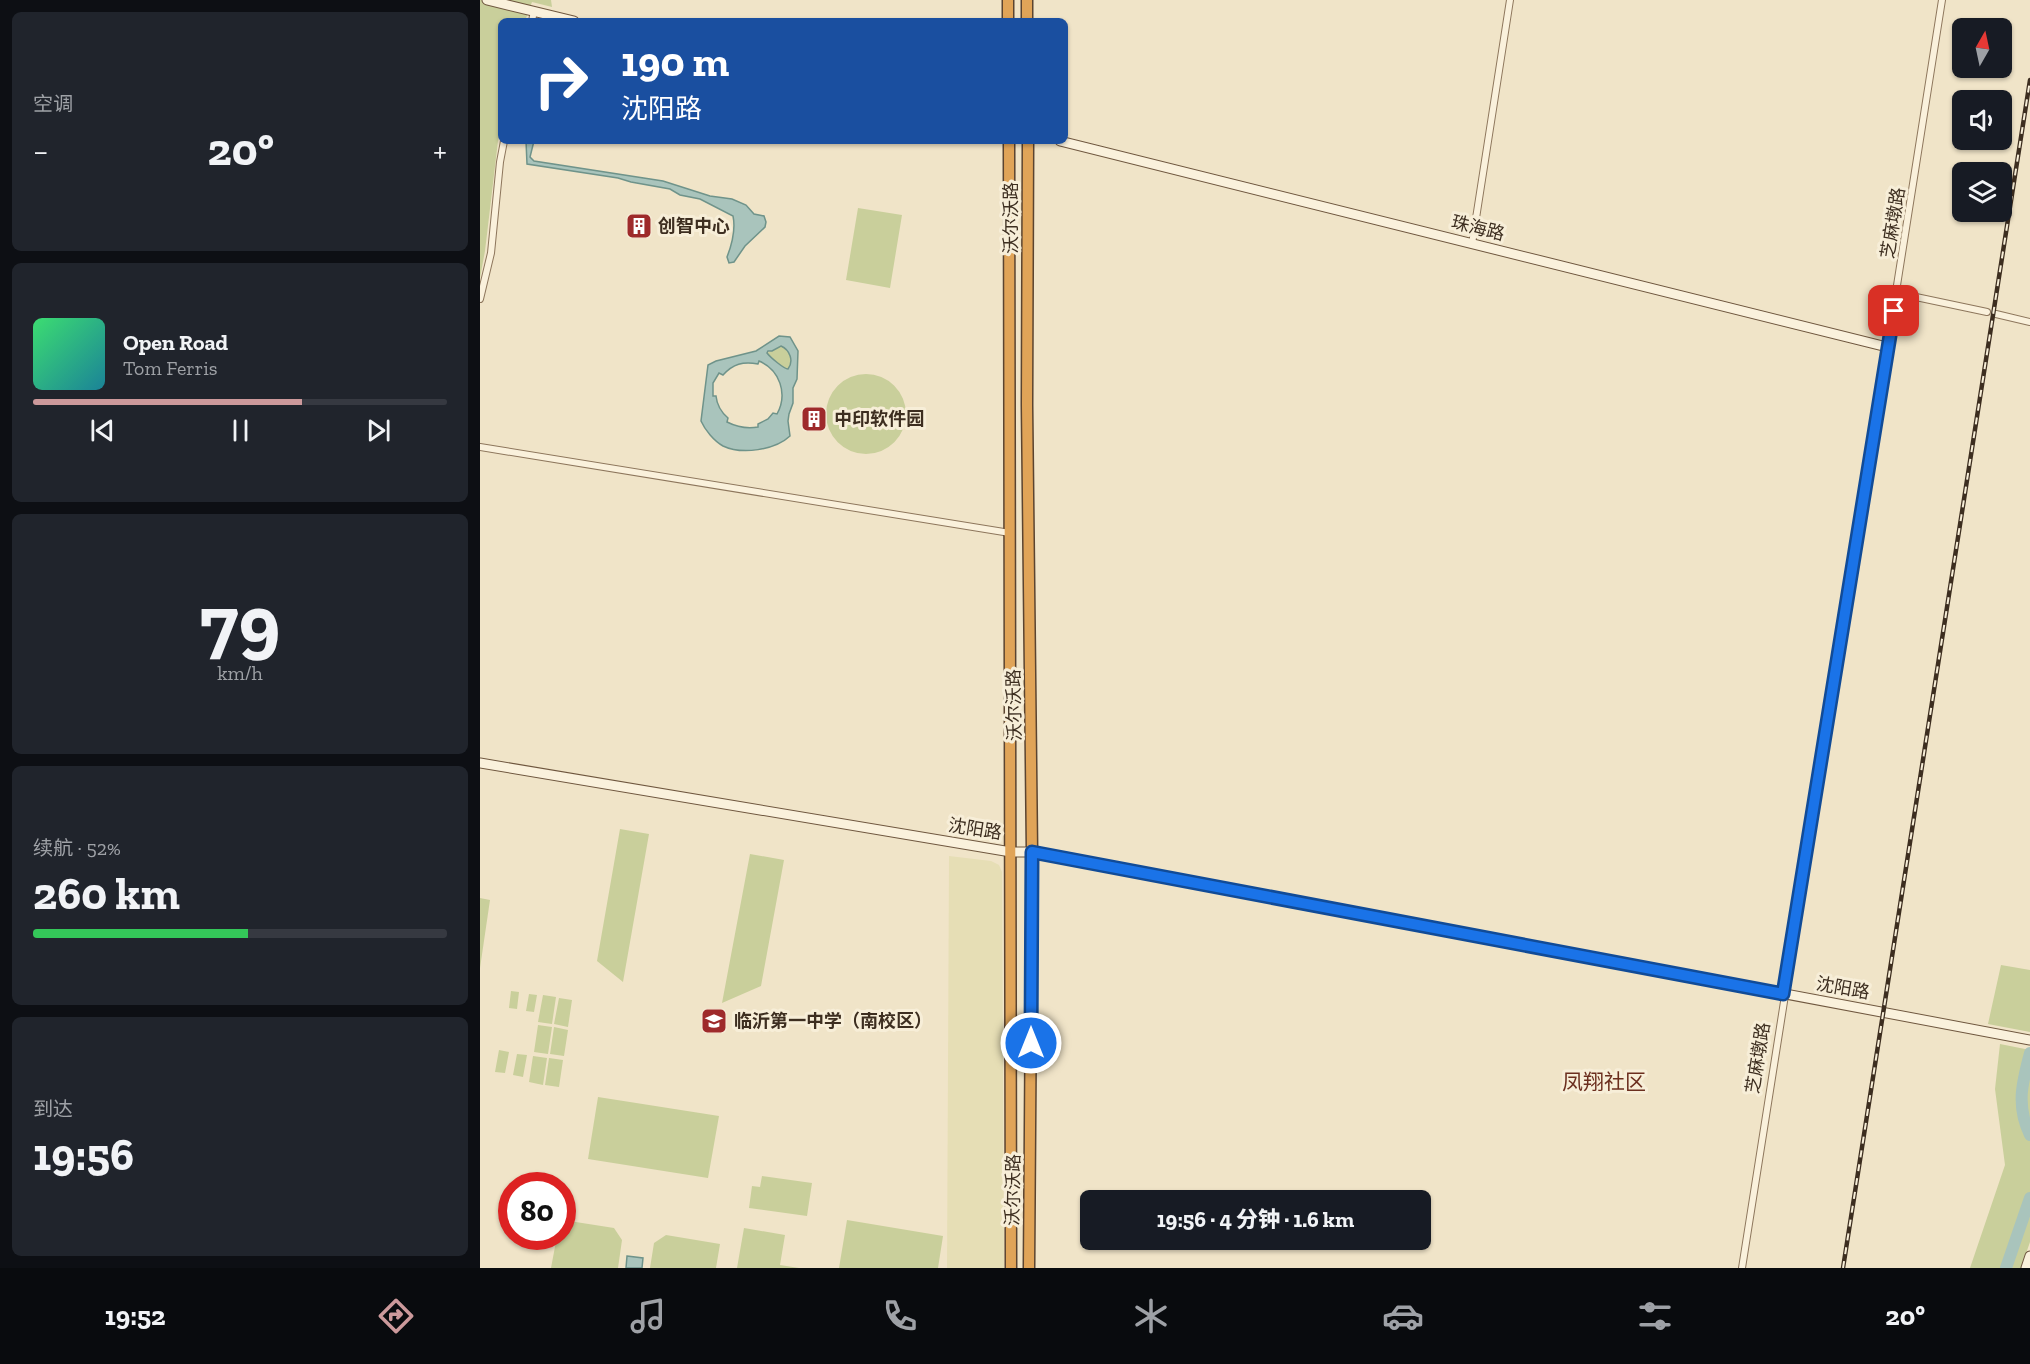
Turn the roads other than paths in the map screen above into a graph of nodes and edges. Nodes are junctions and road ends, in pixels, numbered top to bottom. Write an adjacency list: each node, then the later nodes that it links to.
1 (488, 0): 6 (street)
2 (1008, 0): 8 (highway)
3 (1027, 0): 9 (highway)
4 (1510, 0): 14 (street)
5 (1942, 0): 15 (street, 芝麻墩路)
6 (533, 16): 7 (street)
7 (549, 18)
8 (1008, 18)
9 (1027, 18)
10 (1068, 143): 14 (street, 珠海路)
11 (503, 144): 16 (street)
12 (1009, 144): 22 (highway, 沃尔沃路)
13 (1028, 144): 25 (highway, 沃尔沃路)
14 (1472, 244): 20 (street, 珠海路)
15 (1897, 293): 17 (street); 20 (street, 芝麻墩路)
16 (480, 299)
17 (1987, 312)
18 (1996, 314): 19 (street)
19 (2030, 322)
20 (1887, 347): 26 (street, 芝麻墩路)
21 (480, 447): 22 (street)
22 (1010, 533): 24 (highway, 沃尔沃路)
23 (480, 763): 24 (street, 沈阳路)
24 (1011, 852): 25 (street, 沈阳路); 29 (highway, 沃尔沃路)
25 (1032, 852): 26 (street, 沈阳路); 30 (highway, 沃尔沃路)
26 (1783, 994): 27 (street, 沈阳路); 31 (street, 芝麻墩路)
27 (2027, 1039)
28 (2030, 1256): 32 (street)
29 (1011, 1268)
30 (1029, 1268)
31 (1742, 1268)
32 (2026, 1268)

